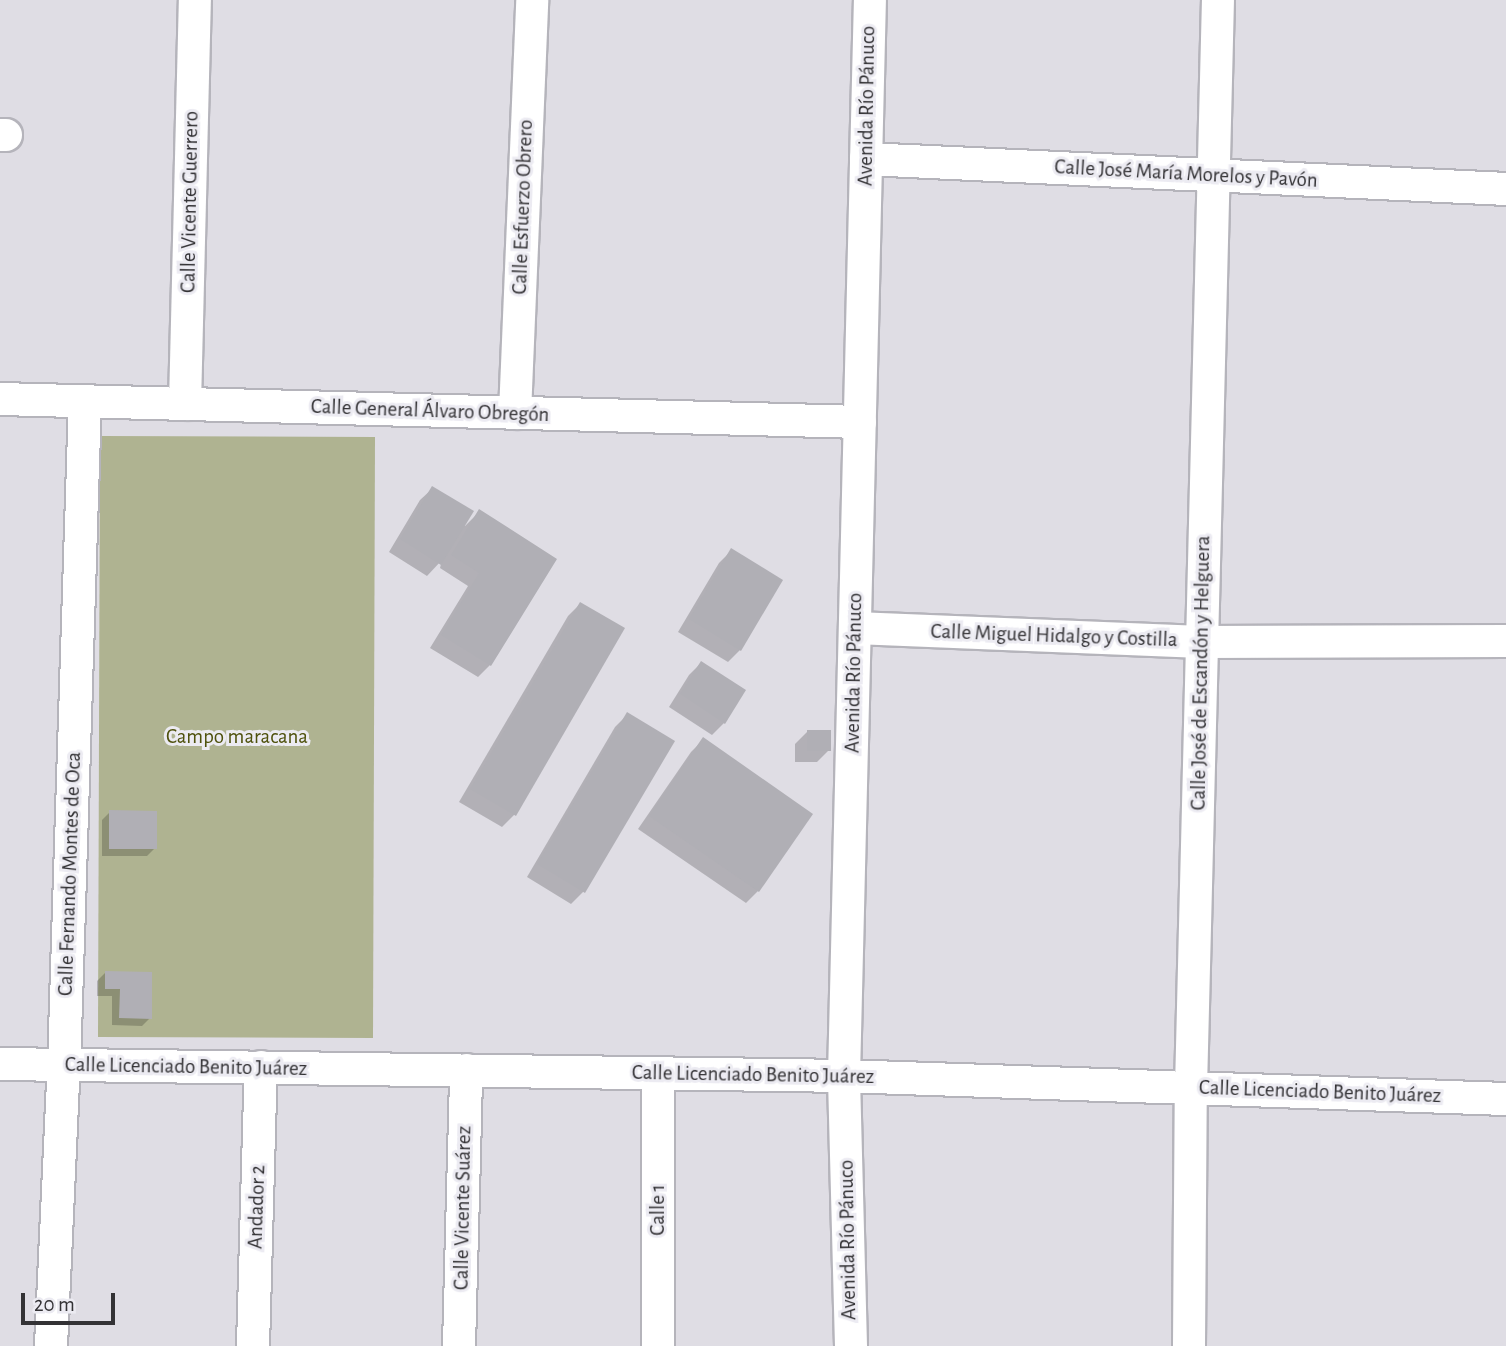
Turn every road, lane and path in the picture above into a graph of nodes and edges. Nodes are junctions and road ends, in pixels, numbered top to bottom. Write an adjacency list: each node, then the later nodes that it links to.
1 (195, 0): 10 (street, Calle Vicente Guerrero)
2 (531, 0): 11 (street, Calle Esfuerzo Obrero)
3 (870, 0): 5 (street, Avenida Río Pánuco)
4 (1218, 0): 6 (street, Calle José de Escandón y Helguera)
5 (866, 159): 6 (street, Calle José María Morelos y Pavón); 12 (street, Avenida Río Pánuco)
6 (1214, 176): 7 (street, Calle José María Morelos y Pavón); 15 (street, Calle José de Escandón y Helguera)
7 (1506, 189)
8 (0, 399): 9 (street, Calle General Álvaro Obregón)
9 (85, 401): 10 (street, Calle General Álvaro Obregón); 17 (street, Calle Fernando Montes de Oca)
10 (185, 404): 11 (street, Calle General Álvaro Obregón)
11 (514, 413): 12 (street, Calle General Álvaro Obregón)
12 (860, 422): 13 (street, Avenida Río Pánuco)
13 (855, 628): 15 (street, Calle Miguel Hidalgo y Costilla); 21 (street, Avenida Río Pánuco)
14 (1506, 641): 15 (street, Calle Miguel Hidalgo y Costilla)
15 (1202, 642): 22 (street, Calle José de Escandón y Helguera)
16 (0, 1064): 17 (street, Calle Licenciado Benito Juárez)
17 (64, 1065): 18 (street, Calle Licenciado Benito Juárez); 24 (street, Calle Fernando Montes de Oca)
18 (261, 1068): 19 (street, Calle Licenciado Benito Juárez); 25 (street, Andador 2)
19 (466, 1070): 20 (street, Calle Licenciado Benito Juárez); 26 (street, Calle Vicente Suárez)
20 (658, 1073): 21 (street, Calle Licenciado Benito Juárez); 27 (street, Calle 1)
21 (844, 1076): 22 (street, Calle Licenciado Benito Juárez); 28 (street, Avenida Río Pánuco)
22 (1191, 1088): 23 (street, Calle Licenciado Benito Juárez); 29 (street, Calle José de Escandón y Helguera)
23 (1506, 1099)
24 (51, 1346)
25 (253, 1346)
26 (459, 1346)
27 (658, 1346)
28 (851, 1346)
29 (1189, 1346)

